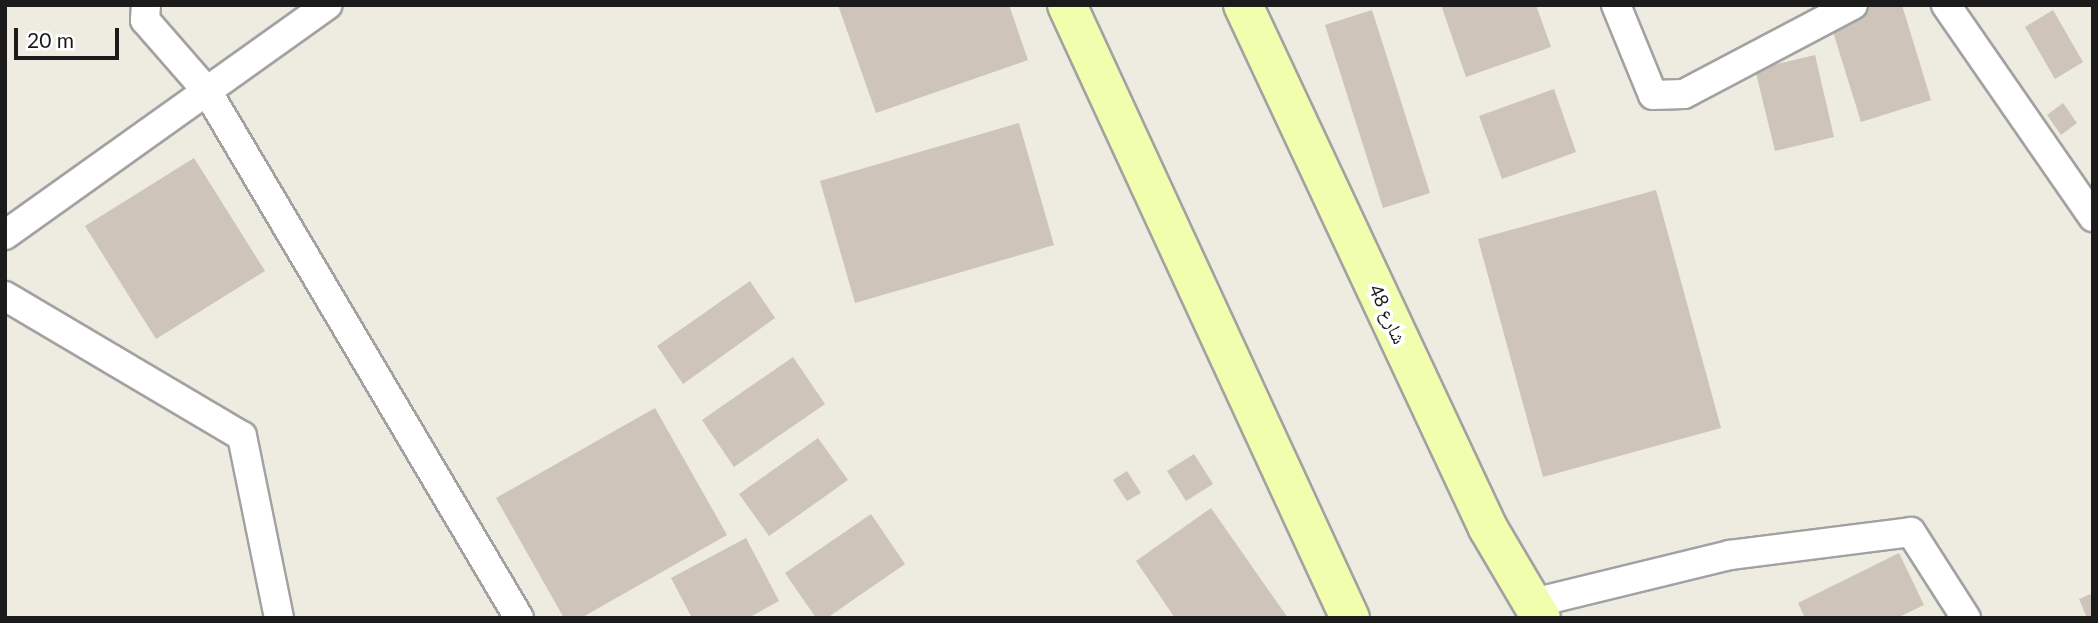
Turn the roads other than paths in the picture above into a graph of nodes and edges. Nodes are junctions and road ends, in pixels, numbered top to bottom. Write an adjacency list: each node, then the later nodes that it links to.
1 (146, 5): 8 (street)
2 (327, 5): 8 (street)
3 (1067, 5): 15 (main road)
4 (1243, 5): 12 (main road, شارع 48)
5 (1616, 5): 6 (street)
6 (1853, 5)
7 (1946, 5): 9 (street)
8 (207, 91): 10 (street); 14 (street)
9 (2093, 217)
10 (5, 235)
11 (5, 296): 13 (street)
12 (1537, 611): 16 (street)
13 (279, 618)
14 (519, 618)
15 (1350, 618)
16 (1966, 618)

